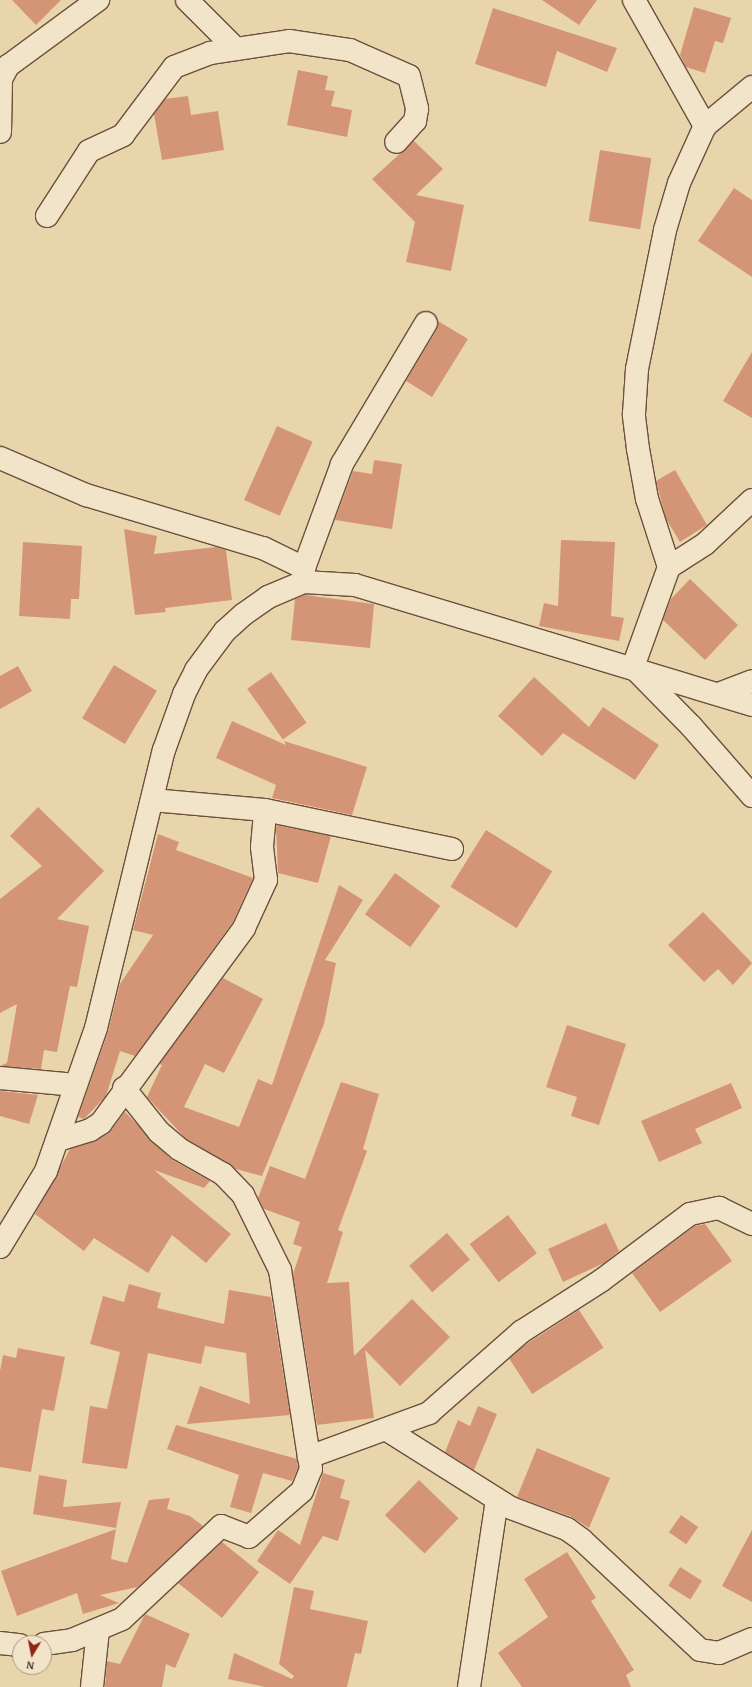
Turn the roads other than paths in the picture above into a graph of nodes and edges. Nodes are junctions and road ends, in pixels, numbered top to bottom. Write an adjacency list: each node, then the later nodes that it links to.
1 (98, 0): 7 (street)
2 (187, 0): 4 (street)
3 (634, 0): 6 (street)
4 (236, 49): 8 (street); 9 (street)
5 (752, 86): 6 (street)
6 (705, 126): 13 (street)
7 (0, 132)
8 (396, 142)
9 (47, 216)
10 (426, 323): 14 (street)
11 (0, 458): 14 (street)
12 (752, 500): 13 (street)
13 (669, 567): 15 (street)
14 (304, 575): 15 (street); 21 (street)
15 (633, 667): 17 (street); 20 (street)
16 (752, 681): 17 (street)
17 (721, 693): 18 (street); 19 (street)
18 (752, 705)
19 (752, 718)
20 (752, 796)
21 (152, 800): 22 (street); 25 (street)
22 (265, 810): 23 (street); 26 (street)
23 (452, 849)
24 (0, 1078): 25 (street)
25 (76, 1085): 27 (street)
26 (124, 1088): 27 (street); 31 (street)
27 (58, 1140): 29 (street)
28 (747, 1213): 30 (street)
29 (0, 1247)
30 (387, 1430): 31 (street); 32 (street)
31 (309, 1458): 33 (street)
32 (497, 1500): 34 (street); 39 (street)
33 (98, 1630): 36 (street); 38 (street)
34 (752, 1639)
35 (0, 1643): 37 (street)
36 (52, 1643)
37 (12, 1644)
38 (92, 1687)
39 (469, 1687)

